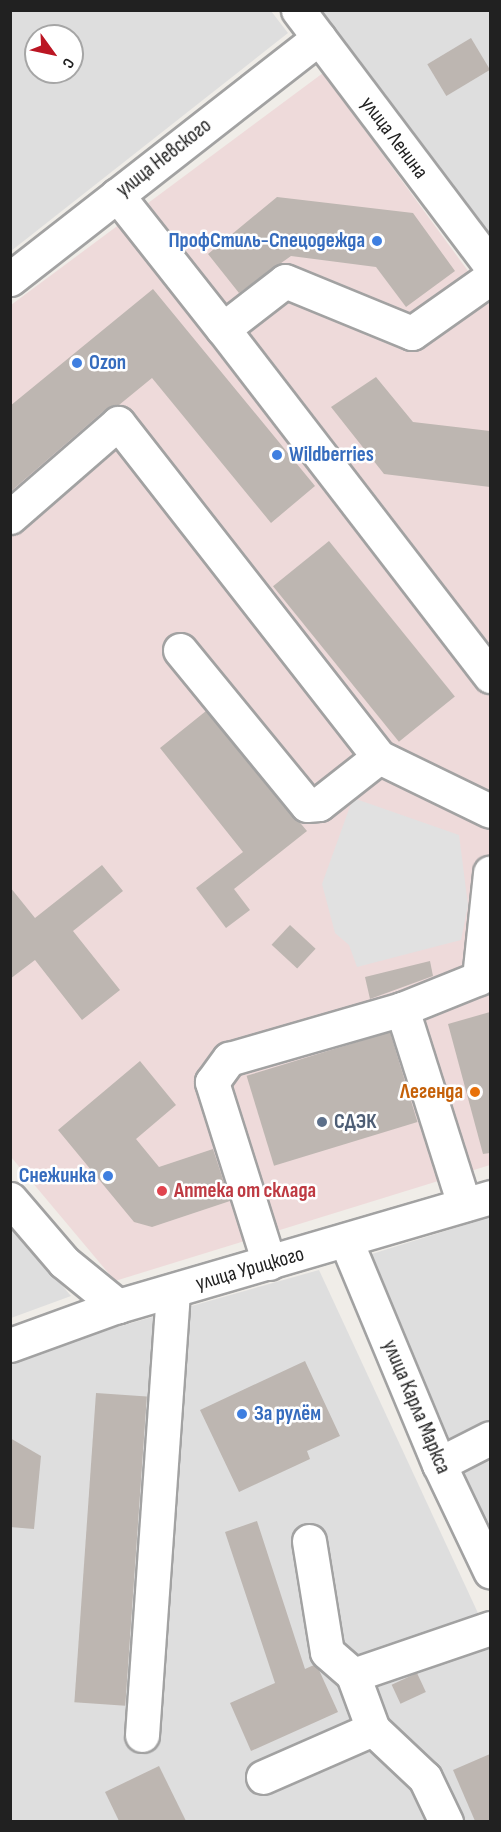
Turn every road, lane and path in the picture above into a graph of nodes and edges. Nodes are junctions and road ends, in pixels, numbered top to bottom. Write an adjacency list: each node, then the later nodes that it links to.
1 (298, 10): 2 (street, улица Ленина)
2 (319, 38): 3 (street, улица Невского); 4 (street, улица Ленина)
3 (117, 195): 6 (street, улица Невского); 7 (street)
4 (490, 265)
5 (490, 278): 7 (street)
6 (10, 279)
7 (223, 329): 10 (street)
8 (10, 517): 11 (street)
9 (180, 650): 11 (street)
10 (490, 676)
11 (379, 757): 12 (street)
12 (490, 811)
13 (490, 873): 14 (street)
14 (402, 1009): 16 (street); 18 (street)
15 (10, 1199): 20 (street)
16 (477, 1201): 17 (street, улица Урицкого)
17 (346, 1241): 18 (street, улица Урицкого); 23 (street, улица Карла Маркса)
18 (269, 1263): 19 (street, улица Урицкого)
19 (172, 1292): 20 (street, улица Урицкого); 29 (street)
20 (118, 1306): 21 (street, улица Урицкого)
21 (10, 1345)
22 (490, 1438): 23 (street)
23 (439, 1464): 25 (street, улица Карла Маркса)
24 (309, 1541): 27 (street)
25 (490, 1571)
26 (490, 1628): 27 (street)
27 (353, 1675): 28 (street)
28 (373, 1729): 30 (street); 31 (street)
29 (141, 1735)
30 (263, 1777)
31 (446, 1821)

